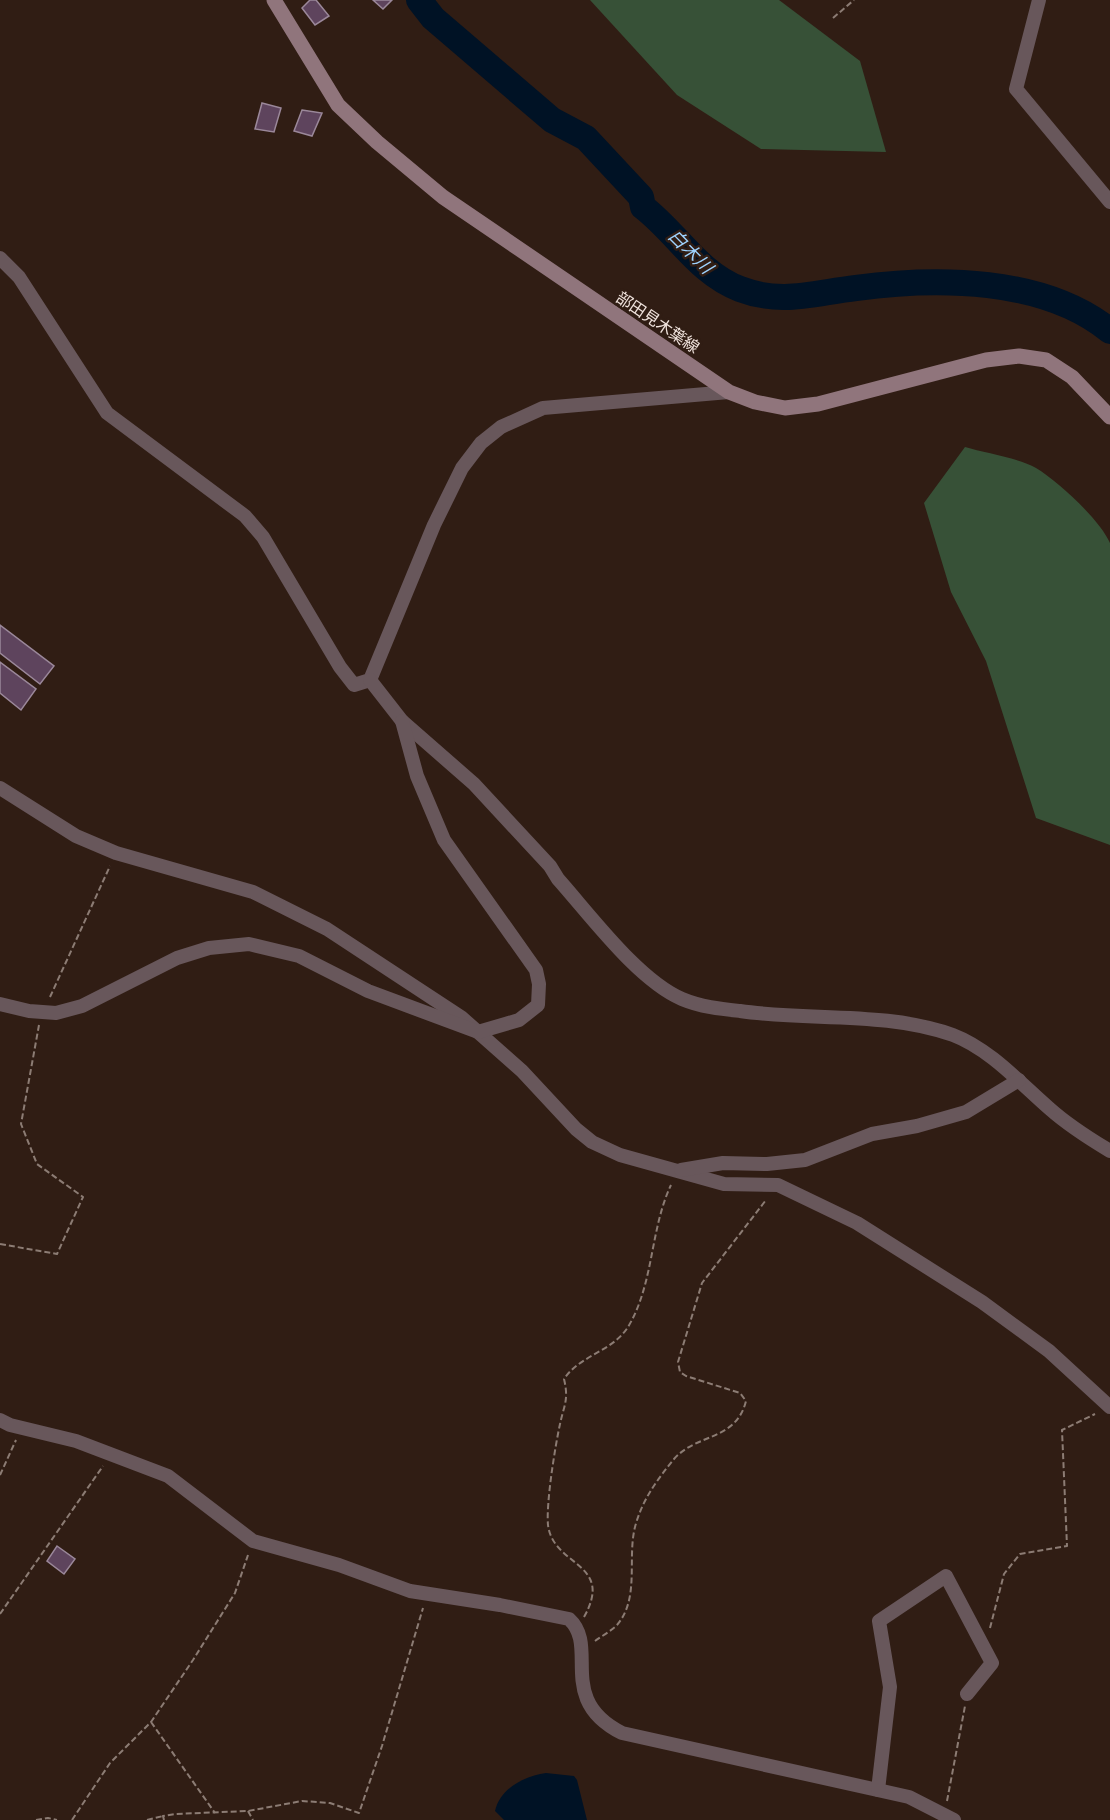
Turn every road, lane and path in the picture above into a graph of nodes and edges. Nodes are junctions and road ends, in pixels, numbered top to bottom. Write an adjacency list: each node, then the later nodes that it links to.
1 (274, 0): 7 (main road, 部田見木葉線)
2 (854, 0): 4 (path)
3 (1039, 0): 5 (street)
4 (833, 18)
5 (1110, 202)
6 (0, 258): 9 (street)
7 (729, 392): 8 (main road, 部田見木葉線); 9 (street)
8 (1110, 417)
9 (370, 680): 10 (street)
10 (402, 722): 16 (street); 17 (street)
11 (0, 788): 12 (street)
12 (116, 853): 13 (path); 16 (street)
13 (49, 1000)
14 (0, 1004): 16 (street)
15 (39, 1021): 21 (path)
16 (478, 1032): 19 (street)
17 (1019, 1080): 18 (street); 19 (street)
18 (1110, 1151)
19 (675, 1174): 20 (street); 30 (path)
20 (778, 1185): 22 (street); 32 (path)
21 (0, 1244)
22 (1110, 1407): 31 (path)
23 (0, 1420): 24 (street)
24 (21, 1428): 25 (street); 26 (path)
25 (112, 1454): 27 (street); 29 (path)
26 (0, 1475)
27 (253, 1541): 28 (street); 34 (path)
28 (427, 1593): 30 (street); 36 (path)
29 (0, 1614)
30 (575, 1625): 32 (street)
31 (985, 1649): 33 (street); 35 (street)
32 (580, 1651): 35 (street)
33 (967, 1694): 38 (path)
34 (152, 1722): 37 (path); 42 (path)
35 (878, 1790): 38 (street)
36 (248, 1811): 37 (path); 44 (path)
37 (215, 1813): 39 (path)
38 (949, 1817)
39 (164, 1818): 43 (path)
40 (36, 1820): 41 (path)
41 (57, 1820)
42 (72, 1820)
43 (147, 1820)
44 (253, 1820)

